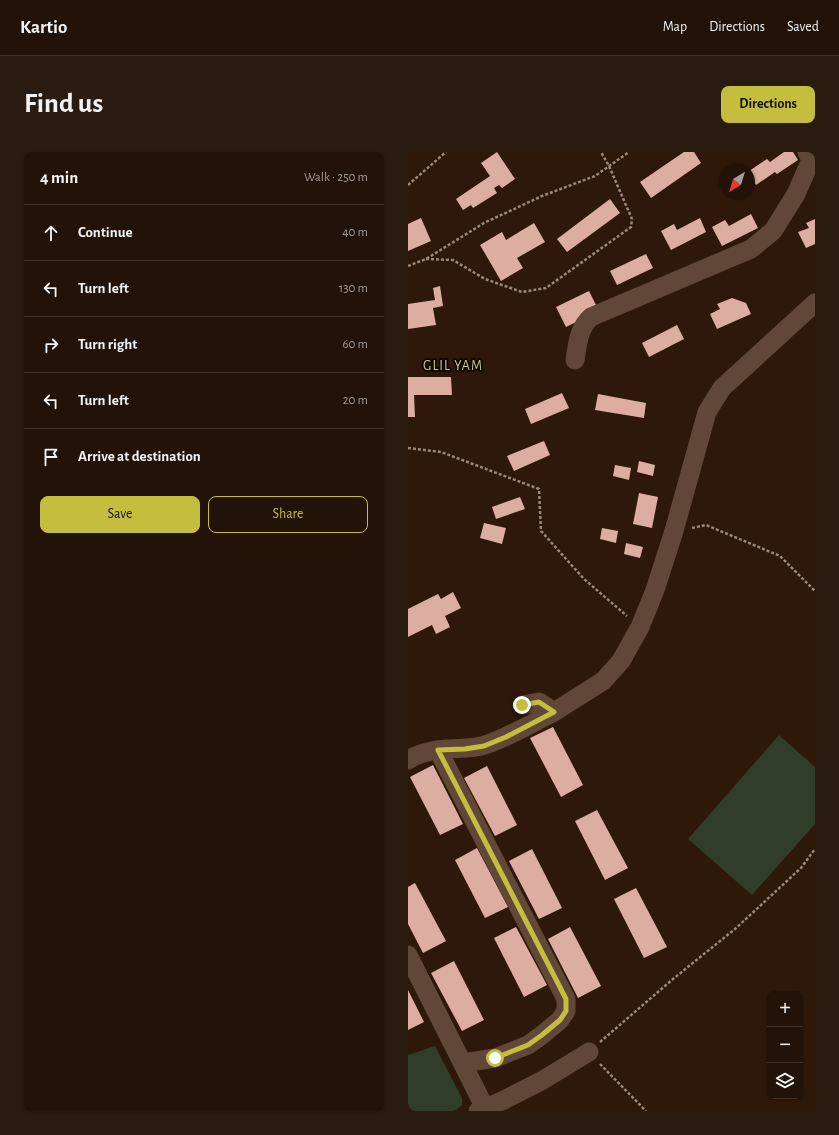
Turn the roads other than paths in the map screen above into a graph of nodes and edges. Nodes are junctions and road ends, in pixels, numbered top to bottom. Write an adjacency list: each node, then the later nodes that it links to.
1 (808, 152): 3 (street)
2 (815, 303): 5 (street)
3 (575, 360)
4 (522, 705): 5 (street)
5 (554, 712): 6 (street)
6 (438, 750): 7 (street); 10 (street)
7 (408, 760)
8 (408, 955): 10 (street)
9 (589, 1052): 11 (street)
10 (463, 1063): 11 (street)
11 (482, 1109)

